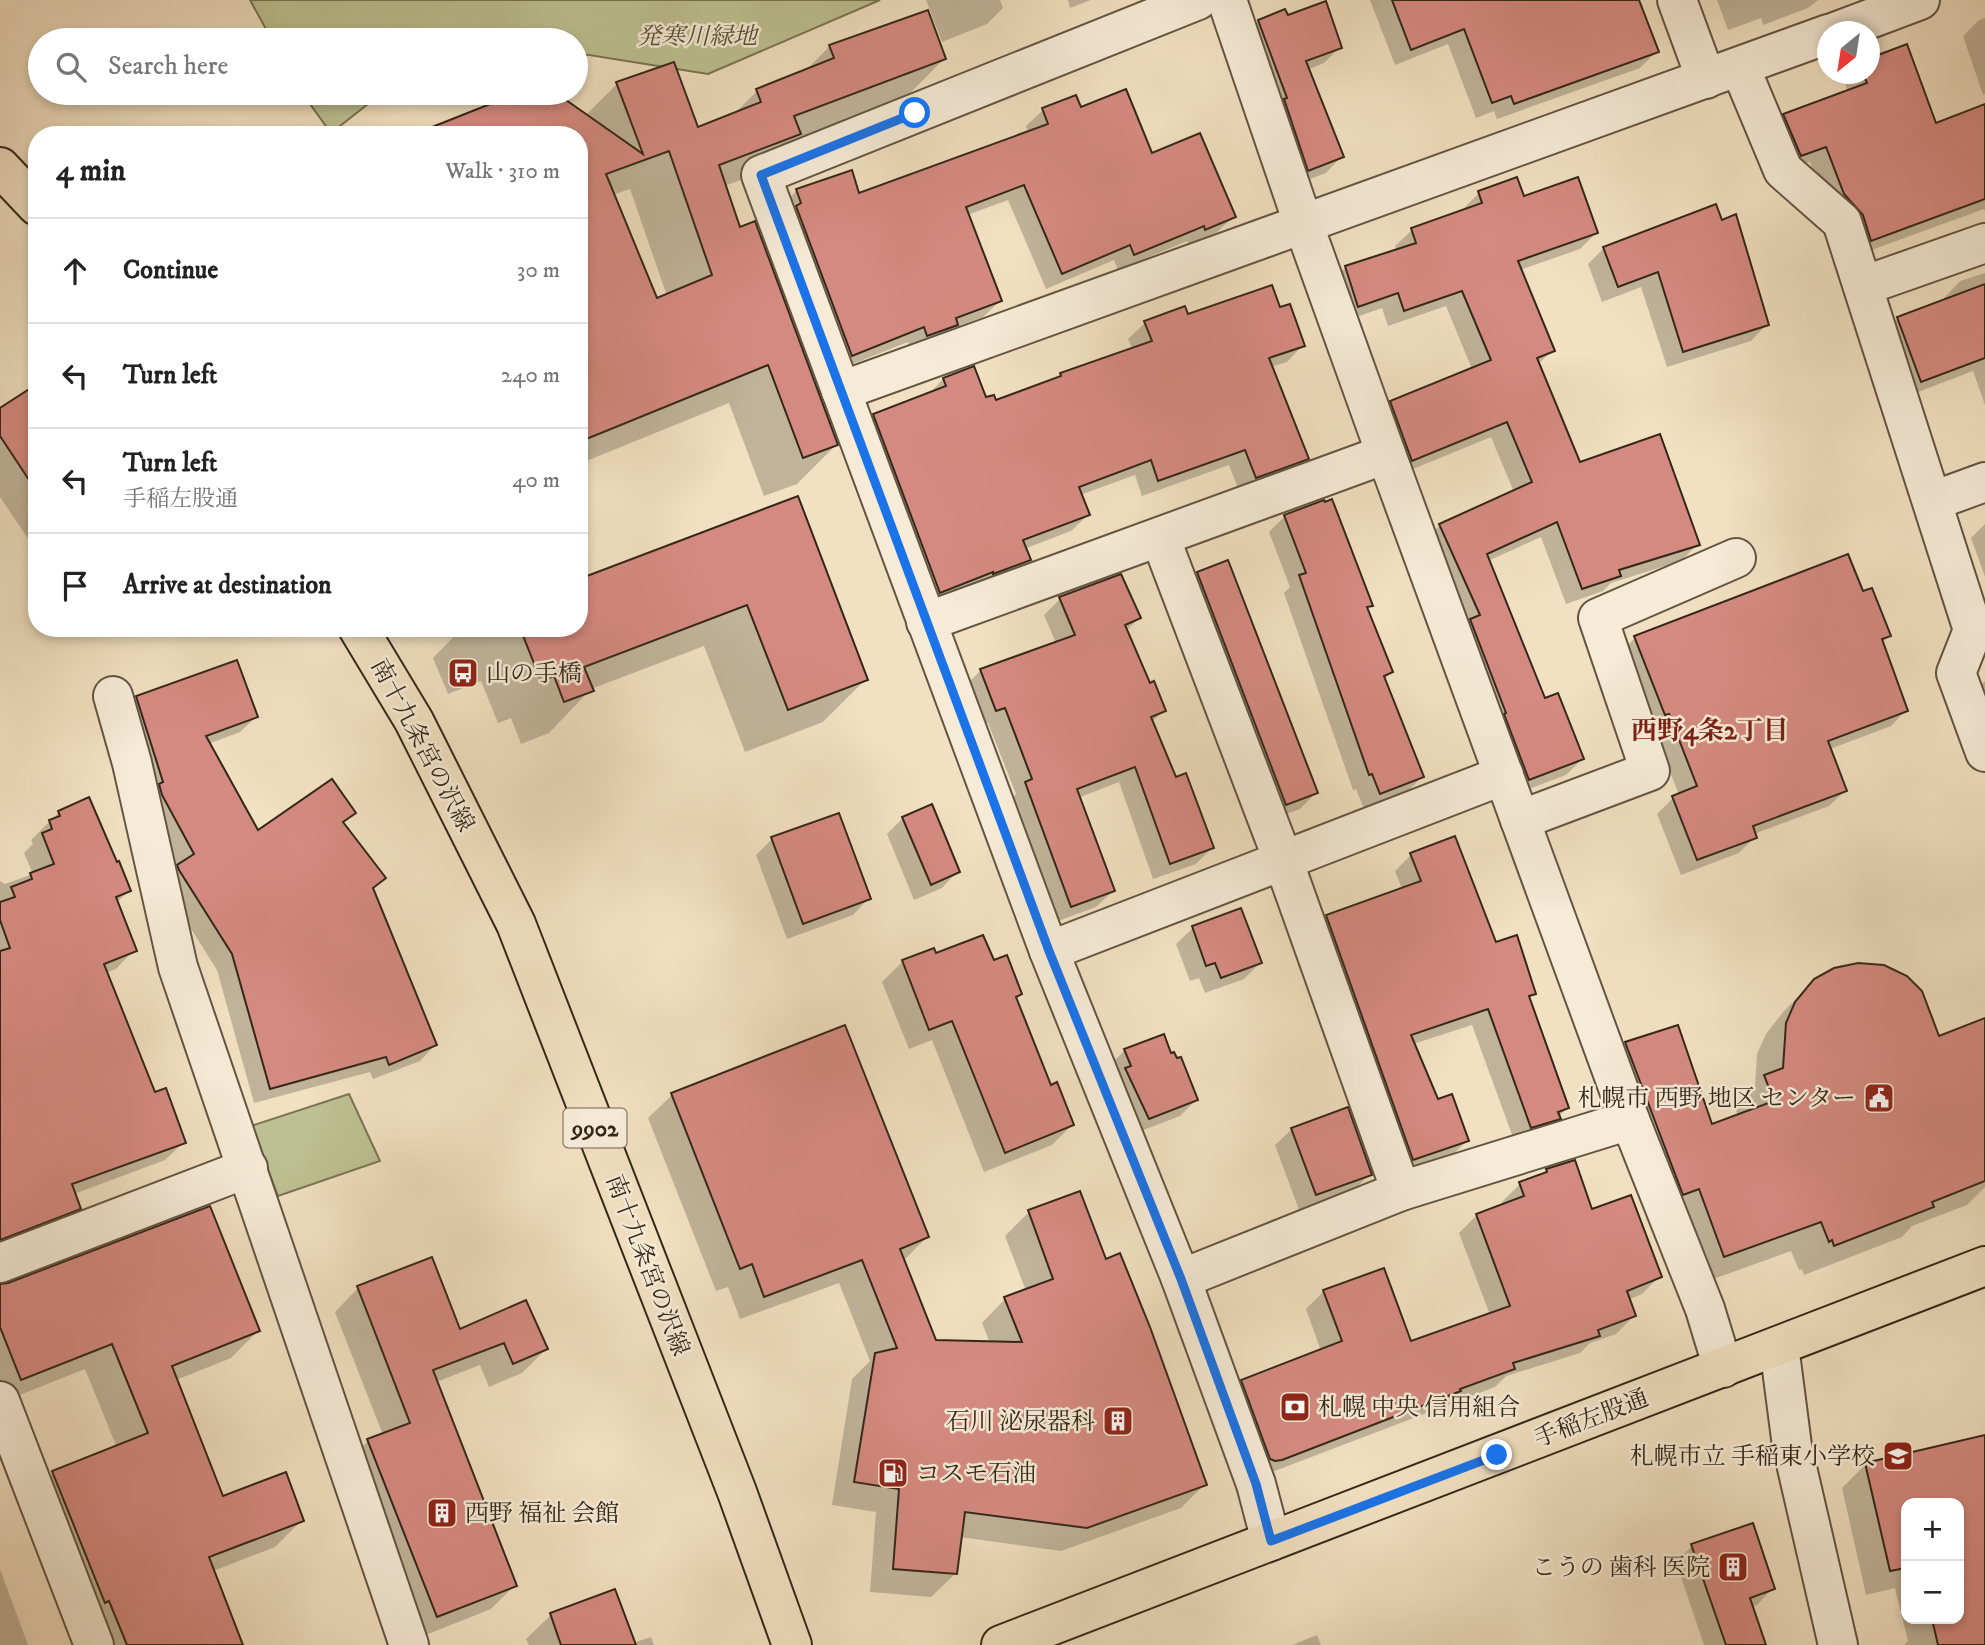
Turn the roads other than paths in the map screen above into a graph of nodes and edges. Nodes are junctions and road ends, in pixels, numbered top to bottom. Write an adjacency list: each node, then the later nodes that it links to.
1 (1198, 0): 13 (street)
2 (1227, 0): 10 (street)
3 (1677, 0): 7 (street)
4 (1920, 0): 5 (street)
5 (1864, 21)
6 (1817, 38): 7 (street)
7 (1723, 73): 10 (street); 12 (street)
8 (0, 167): 9 (main road)
9 (28, 197)
10 (1303, 223): 13 (street); 14 (street)
11 (1985, 243): 12 (street)
12 (1863, 286): 16 (street)
13 (841, 391): 19 (street)
14 (1386, 454): 17 (street); 23 (street)
15 (1985, 482): 16 (street)
16 (1933, 501): 22 (street)
17 (1160, 537): 19 (street); 25 (street)
18 (1737, 558): 24 (street)
19 (926, 622): 26 (street)
20 (363, 637): 39 (main road, 南十九条宮の沢線 / 9902)
21 (113, 696): 28 (street)
22 (1985, 752)
23 (1504, 775): 24 (street); 25 (street)
24 (1520, 820): 27 (street)
25 (1283, 860): 26 (street); 29 (street)
26 (1049, 951): 32 (street)
27 (1630, 1121): 29 (street); 34 (street)
28 (248, 1168): 30 (street); 38 (street)
29 (1401, 1191): 32 (street)
30 (0, 1263)
31 (1985, 1266): 33 (main road, 手稲左股通)
32 (1181, 1279): 36 (street)
33 (1779, 1346): 34 (main road, 手稲左股通); 41 (street)
34 (1723, 1368): 36 (main road, 手稲左股通)
35 (0, 1401): 37 (street)
36 (1271, 1541): 40 (main road, 手稲左股通)
37 (94, 1645)
38 (410, 1645)
39 (792, 1645)
40 (1001, 1645)
41 (1838, 1645)

